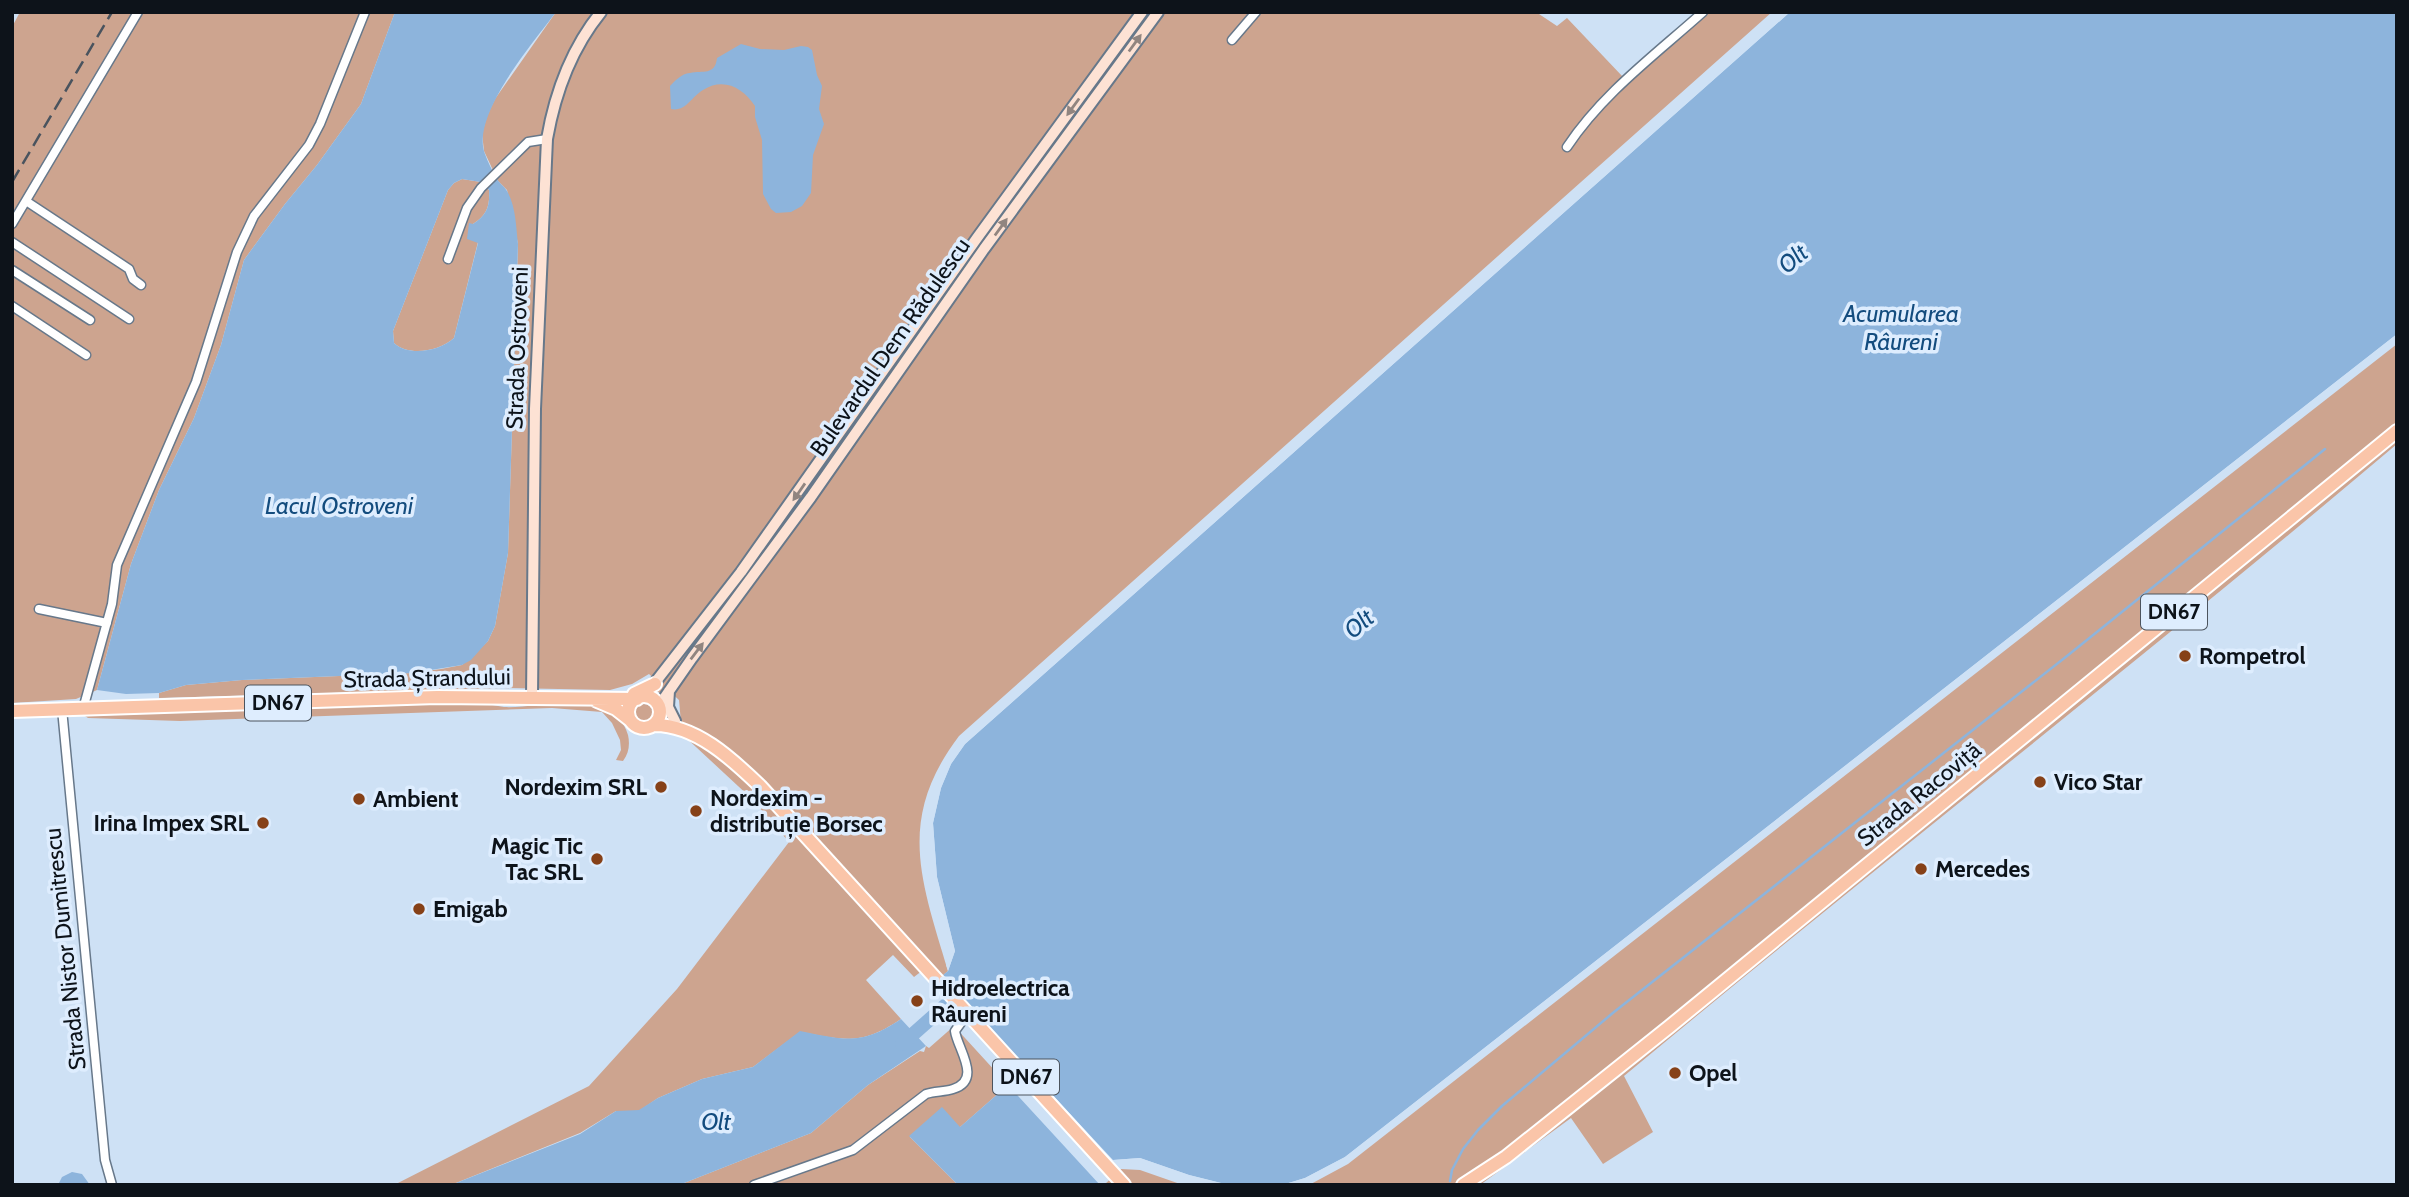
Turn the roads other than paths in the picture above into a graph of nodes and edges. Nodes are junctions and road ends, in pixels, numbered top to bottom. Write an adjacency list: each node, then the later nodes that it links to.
1 (138, 12): 11 (street)
2 (365, 12): 23 (street)
3 (601, 12): 9 (main road, Strada Ostroveni)
4 (1142, 12): 24 (main road, Bulevardul Dem Rădulescu, one-way to 24)
5 (1158, 12): 25 (main road, Bulevardul Dem Rădulescu, one-way to 5)
6 (1256, 12): 8 (street)
7 (1703, 12): 10 (street)
8 (1232, 40)
9 (547, 139): 14 (street); 26 (main road, Strada Ostroveni)
10 (1567, 147)
11 (26, 201): 12 (street); 16 (street)
12 (12, 224)
13 (12, 242): 18 (street)
14 (447, 259)
15 (12, 270): 19 (street)
16 (141, 285)
17 (12, 306): 20 (street)
18 (129, 319)
19 (90, 320)
20 (86, 355)
21 (2397, 430): 42 (main road, Strada Racoviță / DN67)
22 (39, 609): 23 (street)
23 (107, 623): 32 (street)
24 (655, 684): 27 (main road, Bulevardul Dem Rădulescu); 29 (main road)
25 (670, 690): 30 (main road, Bulevardul Dem Rădulescu); 35 (main road)
26 (531, 697): 28 (main road, Strada Ștrandului / DN67); 32 (main road, Strada Ștrandului / DN67)
27 (639, 698): 29 (main road, Strada Ștrandului / DN67); 30 (main road, Strada Ștrandului / DN67); 34 (main road)
28 (590, 699): 29 (main road, Strada Ștrandului / DN67); 34 (main road, Strada Ștrandului / DN67)
29 (617, 699)
30 (658, 707): 35 (main road, Strada Ștrandului / DN67); 36 (main road)
31 (62, 709): 32 (main road, Strada Ștrandului / DN67); 33 (main road, Strada Ștrandului / DN67); 40 (street, Strada Nistor Dumitrescu)
32 (83, 709)
33 (12, 711)
34 (630, 720): 36 (main road, Strada Ștrandului / DN67)
35 (675, 721): 37 (main road, Strada Ștrandului / DN67)
36 (653, 725): 37 (main road, Strada Ștrandului / DN67)
37 (686, 731): 38 (main road, Strada Ștrandului / DN67)
38 (968, 1013): 39 (main road, Strada Ștrandului / DN67); 41 (street)
39 (1119, 1180)
40 (112, 1185)
41 (754, 1185)
42 (1463, 1185)

